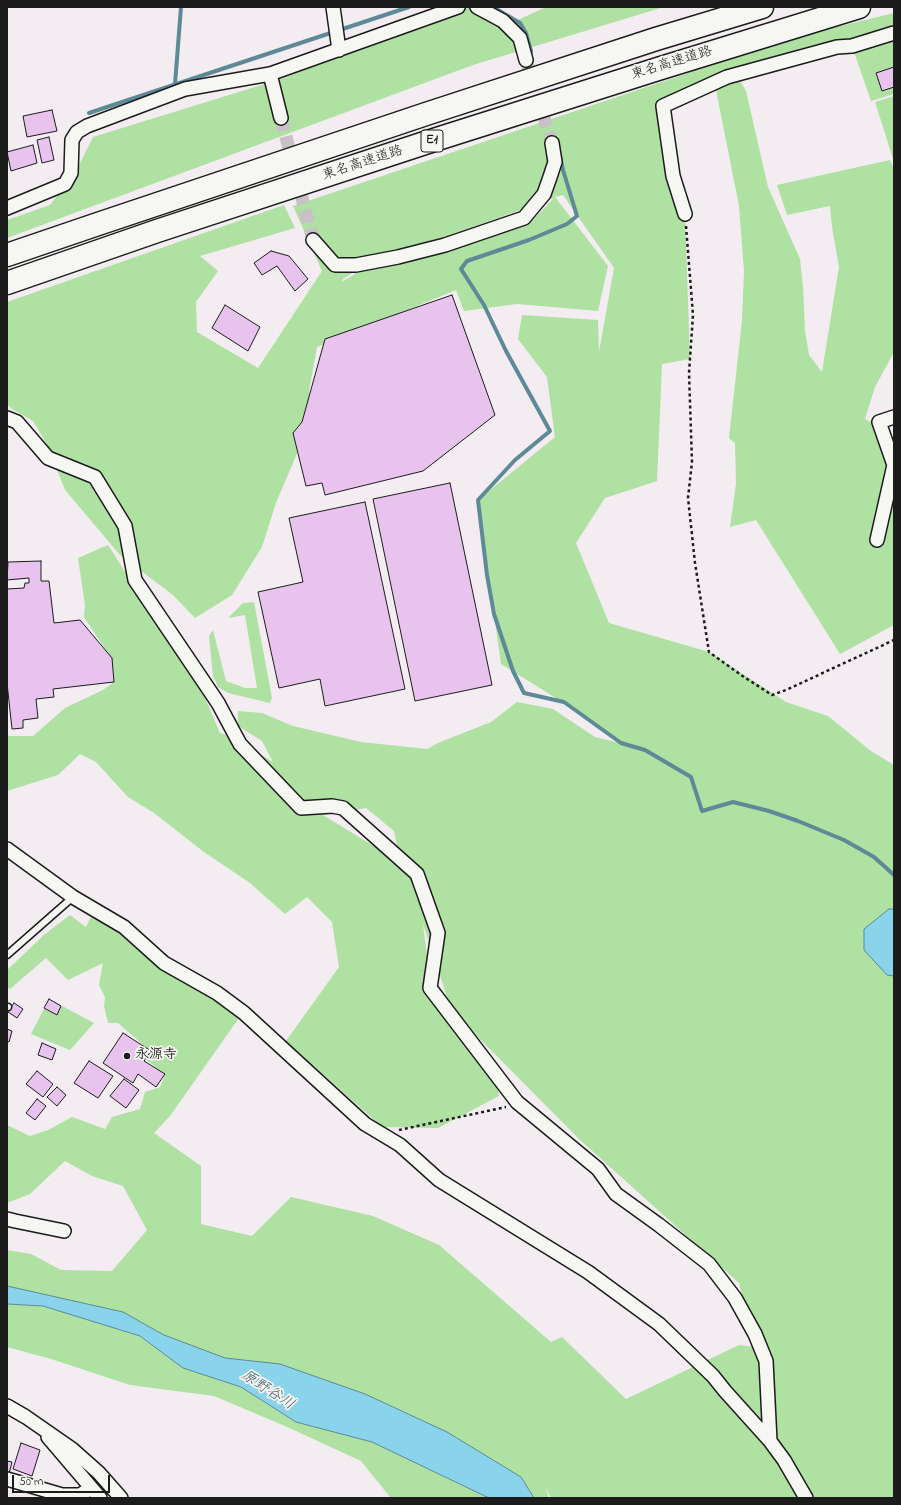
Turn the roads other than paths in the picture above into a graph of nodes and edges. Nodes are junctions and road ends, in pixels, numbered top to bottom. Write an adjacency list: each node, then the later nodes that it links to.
1 (333, 7): 7 (street)
2 (458, 7): 7 (street)
3 (477, 7): 8 (street)
4 (762, 7): 15 (highway, 東名高速道路 / E1)
5 (859, 7): 16 (highway, 東名高速道路 / E1)
6 (894, 33): 13 (street)
7 (339, 50): 9 (street)
8 (526, 60)
9 (270, 74): 10 (street); 12 (street)
10 (282, 118)
11 (552, 143): 14 (street)
12 (7, 208)
13 (685, 214)
14 (313, 240)
15 (7, 256)
16 (7, 283)
17 (894, 417): 19 (street)
18 (7, 418): 27 (street)
19 (877, 540)
20 (7, 849): 21 (street)
21 (73, 897): 22 (lane); 27 (street)
22 (7, 955)
23 (7, 1219): 24 (street)
24 (64, 1231)
25 (7, 1406): 26 (street)
26 (37, 1425): 29 (street); 32 (street)
27 (770, 1441): 33 (street)
28 (7, 1479): 30 (street)
29 (90, 1488): 30 (street); 31 (street)
30 (62, 1497)
31 (100, 1498)
32 (121, 1498)
33 (806, 1498)

